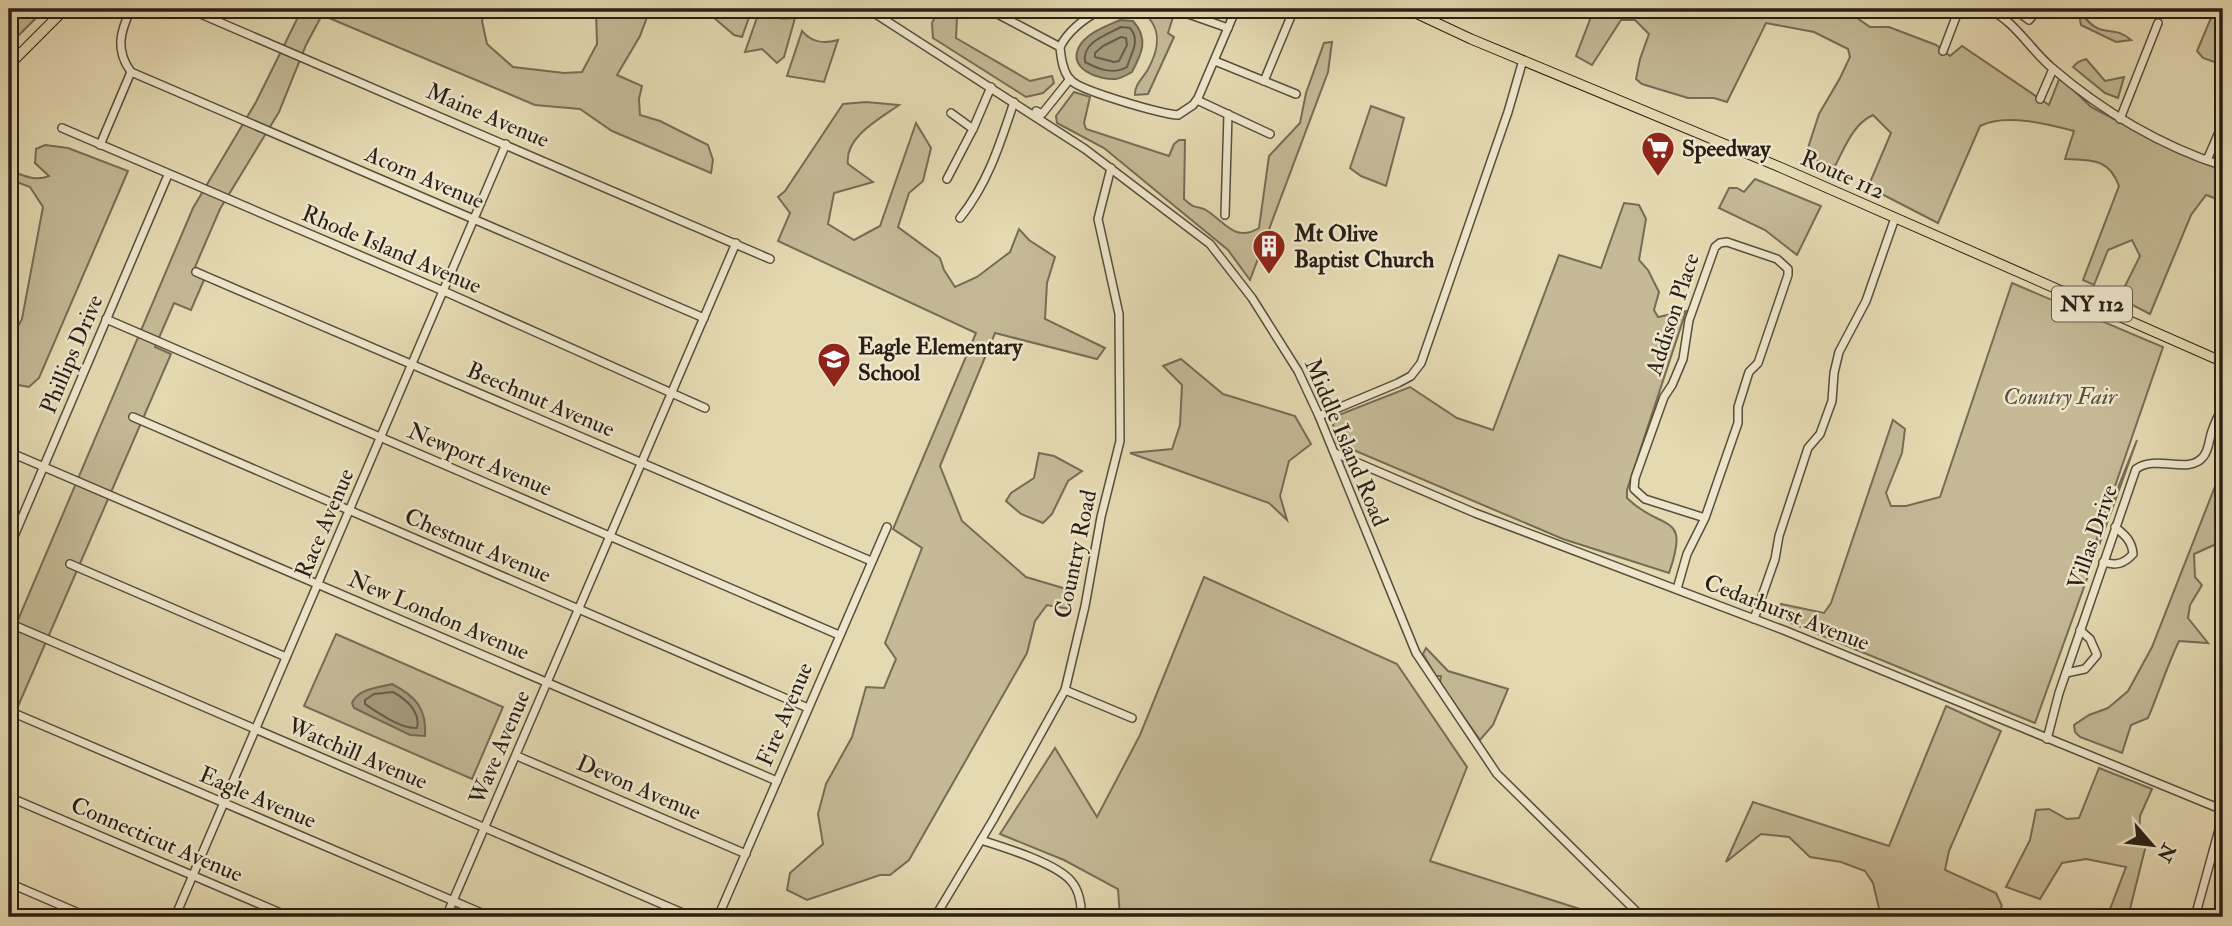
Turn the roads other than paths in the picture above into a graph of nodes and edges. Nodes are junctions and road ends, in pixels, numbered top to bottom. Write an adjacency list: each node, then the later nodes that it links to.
1 (65, 9): 25 (main road)
2 (131, 9): 27 (street)
3 (189, 9): 43 (street, Maine Avenue)
4 (868, 9): 30 (street, Middle Island Road)
5 (988, 9): 21 (street)
6 (1080, 9): 17 (street)
7 (1102, 9): 17 (street)
8 (1174, 9): 20 (street)
9 (1236, 9): 20 (street)
10 (1242, 9): 20 (street)
11 (1294, 9): 29 (street)
12 (1407, 9): 23 (main road, Route 112 / NY 112)
13 (1959, 9): 22 (street)
14 (1988, 9): 18 (street)
15 (2013, 9): 16 (street); 18 (street)
16 (2038, 9)
17 (1086, 18): 21 (street)
18 (2004, 19): 26 (street)
19 (2158, 23): 37 (street)
20 (1228, 28): 24 (street)
21 (1060, 47): 28 (street)
22 (1942, 51)
23 (1523, 60): 52 (main road, Route 112 / NY 112); 65 (street)
24 (1215, 61): 29 (street); 33 (street)
25 (9, 65)
26 (2053, 69): 32 (street); 37 (street)
27 (131, 72): 44 (street); 53 (street, Acorn Avenue)
28 (1072, 81): 33 (street); 34 (street); 41 (street)
29 (1264, 81): 31 (street)
30 (991, 88): 34 (street, Middle Island Road); 40 (street)
31 (1296, 94)
32 (2040, 99)
33 (1197, 100): 36 (street)
34 (1014, 101): 41 (street, Middle Island Road); 51 (street)
35 (951, 113): 40 (street)
36 (1228, 114): 42 (street); 50 (street)
37 (2120, 119): 45 (street)
38 (2223, 123): 45 (street)
39 (62, 128): 44 (street, Rhode Island Avenue)
40 (973, 130): 49 (street)
41 (1058, 130): 47 (street, Middle Island Road)
42 (1270, 134)
43 (506, 144): 53 (street, Race Avenue); 54 (street, Maine Avenue)
44 (100, 145): 48 (street, Rhode Island Avenue)
45 (2207, 160): 46 (street)
46 (2223, 166)
47 (1111, 168): 65 (street, Middle Island Road); 91 (street, Country Road)
48 (168, 175): 57 (street, Rhode Island Avenue); 59 (street, Phillips Drive)
49 (947, 178)
50 (1225, 215)
51 (960, 218)
52 (1895, 218): 60 (main road, Route 112 / NY 112); 84 (street)
53 (474, 219): 57 (street, Race Avenue); 58 (street, Acorn Avenue)
54 (736, 243): 55 (street, Maine Avenue); 58 (street, Wave Avenue)
55 (770, 259)
56 (196, 272): 61 (street, Beechnut Avenue)
57 (443, 291): 61 (street, Race Avenue); 62 (street, Rhode Island Avenue)
58 (704, 318): 62 (street, Wave Avenue)
59 (107, 319): 67 (street, Newport Avenue); 71 (street, Phillips Drive)
60 (2223, 362)
61 (413, 365): 67 (street, Race Avenue); 70 (street, Beechnut Avenue)
62 (671, 392): 64 (street, Rhode Island Avenue); 70 (street, Wave Avenue)
63 (2223, 406): 75 (street, Villas Drive)
64 (705, 408)
65 (1319, 416): 69 (street, Middle Island Road)
66 (133, 417): 72 (street, Chestnut Avenue)
67 (382, 438): 72 (street, Race Avenue); 76 (street, Newport Avenue)
68 (9, 452): 71 (street, New London Avenue)
69 (1335, 453): 82 (street, Cedarhurst Avenue); 117 (street, Middle Island Road)
70 (642, 463): 76 (street, Wave Avenue); 78 (street, Beechnut Avenue)
71 (44, 467): 77 (street, Phillips Drive); 81 (street, New London Avenue)
72 (349, 511): 81 (street, Race Avenue); 83 (street, Chestnut Avenue)
73 (1705, 518): 73 (street, Addison Place); 82 (street, Addison Place)
74 (887, 527): 78 (street, Fire Avenue)
75 (2115, 527): 79 (street, Villas Drive); 79 (street)
76 (610, 537): 83 (street, Wave Avenue); 87 (street, Newport Avenue)
77 (9, 547)
78 (871, 561): 87 (street, Fire Avenue)
79 (2103, 562): 86 (street, Villas Drive)
80 (70, 564): 88 (street)
81 (318, 584): 88 (street, Race Avenue); 90 (street, New London Avenue)
82 (1676, 589): 84 (street, Cedarhurst Avenue)
83 (579, 608): 90 (street, Wave Avenue); 92 (street, Chestnut Avenue)
84 (1754, 619): 96 (street, Cedarhurst Avenue)
85 (9, 623): 95 (street, Watchill Avenue)
86 (2080, 630): 89 (street, Villas Drive); 89 (street)
87 (839, 635): 92 (street, Fire Avenue)
88 (286, 657): 95 (street, Race Avenue)
89 (2066, 673): 96 (street, Villas Drive)
90 (548, 682): 97 (street, Wave Avenue); 98 (street, New London Avenue)
91 (1065, 690): 94 (street); 103 (street, Country Road)
92 (808, 708): 98 (street, Fire Avenue)
93 (9, 711): 100 (street, Eagle Avenue)
94 (1132, 718)
95 (255, 730): 100 (street, Race Avenue); 102 (street, Watchill Avenue)
96 (2047, 739): 101 (street, Cedarhurst Avenue)
97 (517, 755): 102 (street, Wave Avenue); 104 (street, Devon Avenue)
98 (777, 781): 104 (street, Fire Avenue)
99 (9, 797): 105 (street, Connecticut Avenue)
100 (225, 803): 105 (street, Race Avenue); 107 (street, Eagle Avenue)
101 (2223, 812): 118 (street)
102 (486, 828): 107 (street, Wave Avenue); 113 (street, Watchill Avenue)
103 (981, 840): 115 (street, Country Road); 116 (street)
104 (746, 853): 114 (street, Fire Avenue)
105 (193, 875): 109 (street, Race Avenue); 110 (street, Connecticut Avenue)
106 (9, 883): 108 (street)
107 (453, 901): 111 (street, Wave Avenue); 112 (street, Eagle Avenue)
108 (88, 917)
109 (175, 917)
110 (290, 917)
111 (446, 917)
112 (491, 917)
113 (692, 917)
114 (719, 917)
115 (935, 917)
116 (1081, 917)
117 (1642, 917)
118 (2195, 917)

